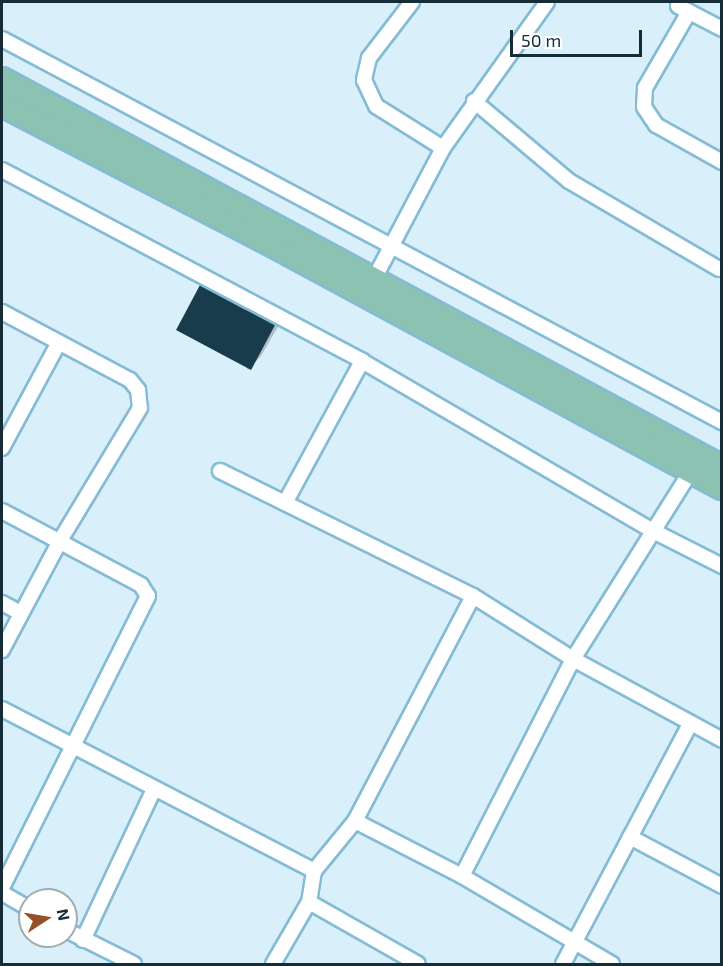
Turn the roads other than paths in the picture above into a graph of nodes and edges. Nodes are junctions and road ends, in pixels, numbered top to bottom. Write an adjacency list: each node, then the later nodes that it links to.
1 (412, 2): 9 (street)
2 (547, 2): 7 (street)
3 (680, 5): 4 (street); 10 (street)
4 (722, 29)
5 (2, 39): 12 (street)
6 (2, 79): 14 (main road)
7 (474, 101): 9 (street); 13 (street)
8 (2, 105): 22 (main road)
9 (443, 148): 12 (street)
10 (722, 162)
11 (2, 170): 17 (street)
12 (392, 245): 14 (street); 18 (street)
13 (721, 268)
14 (374, 279): 20 (main road)
15 (2, 312): 16 (street)
16 (59, 342): 19 (street); 27 (street)
17 (362, 361): 24 (street); 26 (street)
18 (722, 422)
19 (2, 448)
20 (722, 466)
21 (220, 471): 24 (street)
22 (691, 471): 23 (main road); 26 (street)
23 (722, 488)
24 (285, 503): 29 (street)
25 (2, 511): 27 (street)
26 (651, 530): 28 (street); 33 (street)
27 (61, 539): 31 (street); 37 (street)
28 (722, 566)
29 (473, 596): 33 (street); 39 (street)
30 (2, 603): 31 (street)
31 (21, 613): 32 (street)
32 (2, 650)
33 (573, 658): 35 (street); 42 (street)
34 (2, 709): 37 (street)
35 (690, 724): 36 (street); 40 (street)
36 (722, 740)
37 (70, 745): 38 (street); 44 (street)
38 (154, 789): 41 (street); 49 (street)
39 (355, 821): 41 (street); 42 (street)
40 (630, 837): 43 (street); 50 (street)
41 (314, 871): 47 (street)
42 (462, 876): 50 (street)
43 (722, 886)
44 (2, 887)
45 (2, 892): 46 (street)
46 (18, 902)
47 (309, 902): 52 (street); 53 (street)
48 (78, 937): 49 (street)
49 (83, 940): 51 (street)
50 (574, 944): 54 (street); 55 (street)
51 (134, 964)
52 (273, 964)
53 (418, 964)
54 (562, 964)
55 (612, 964)

